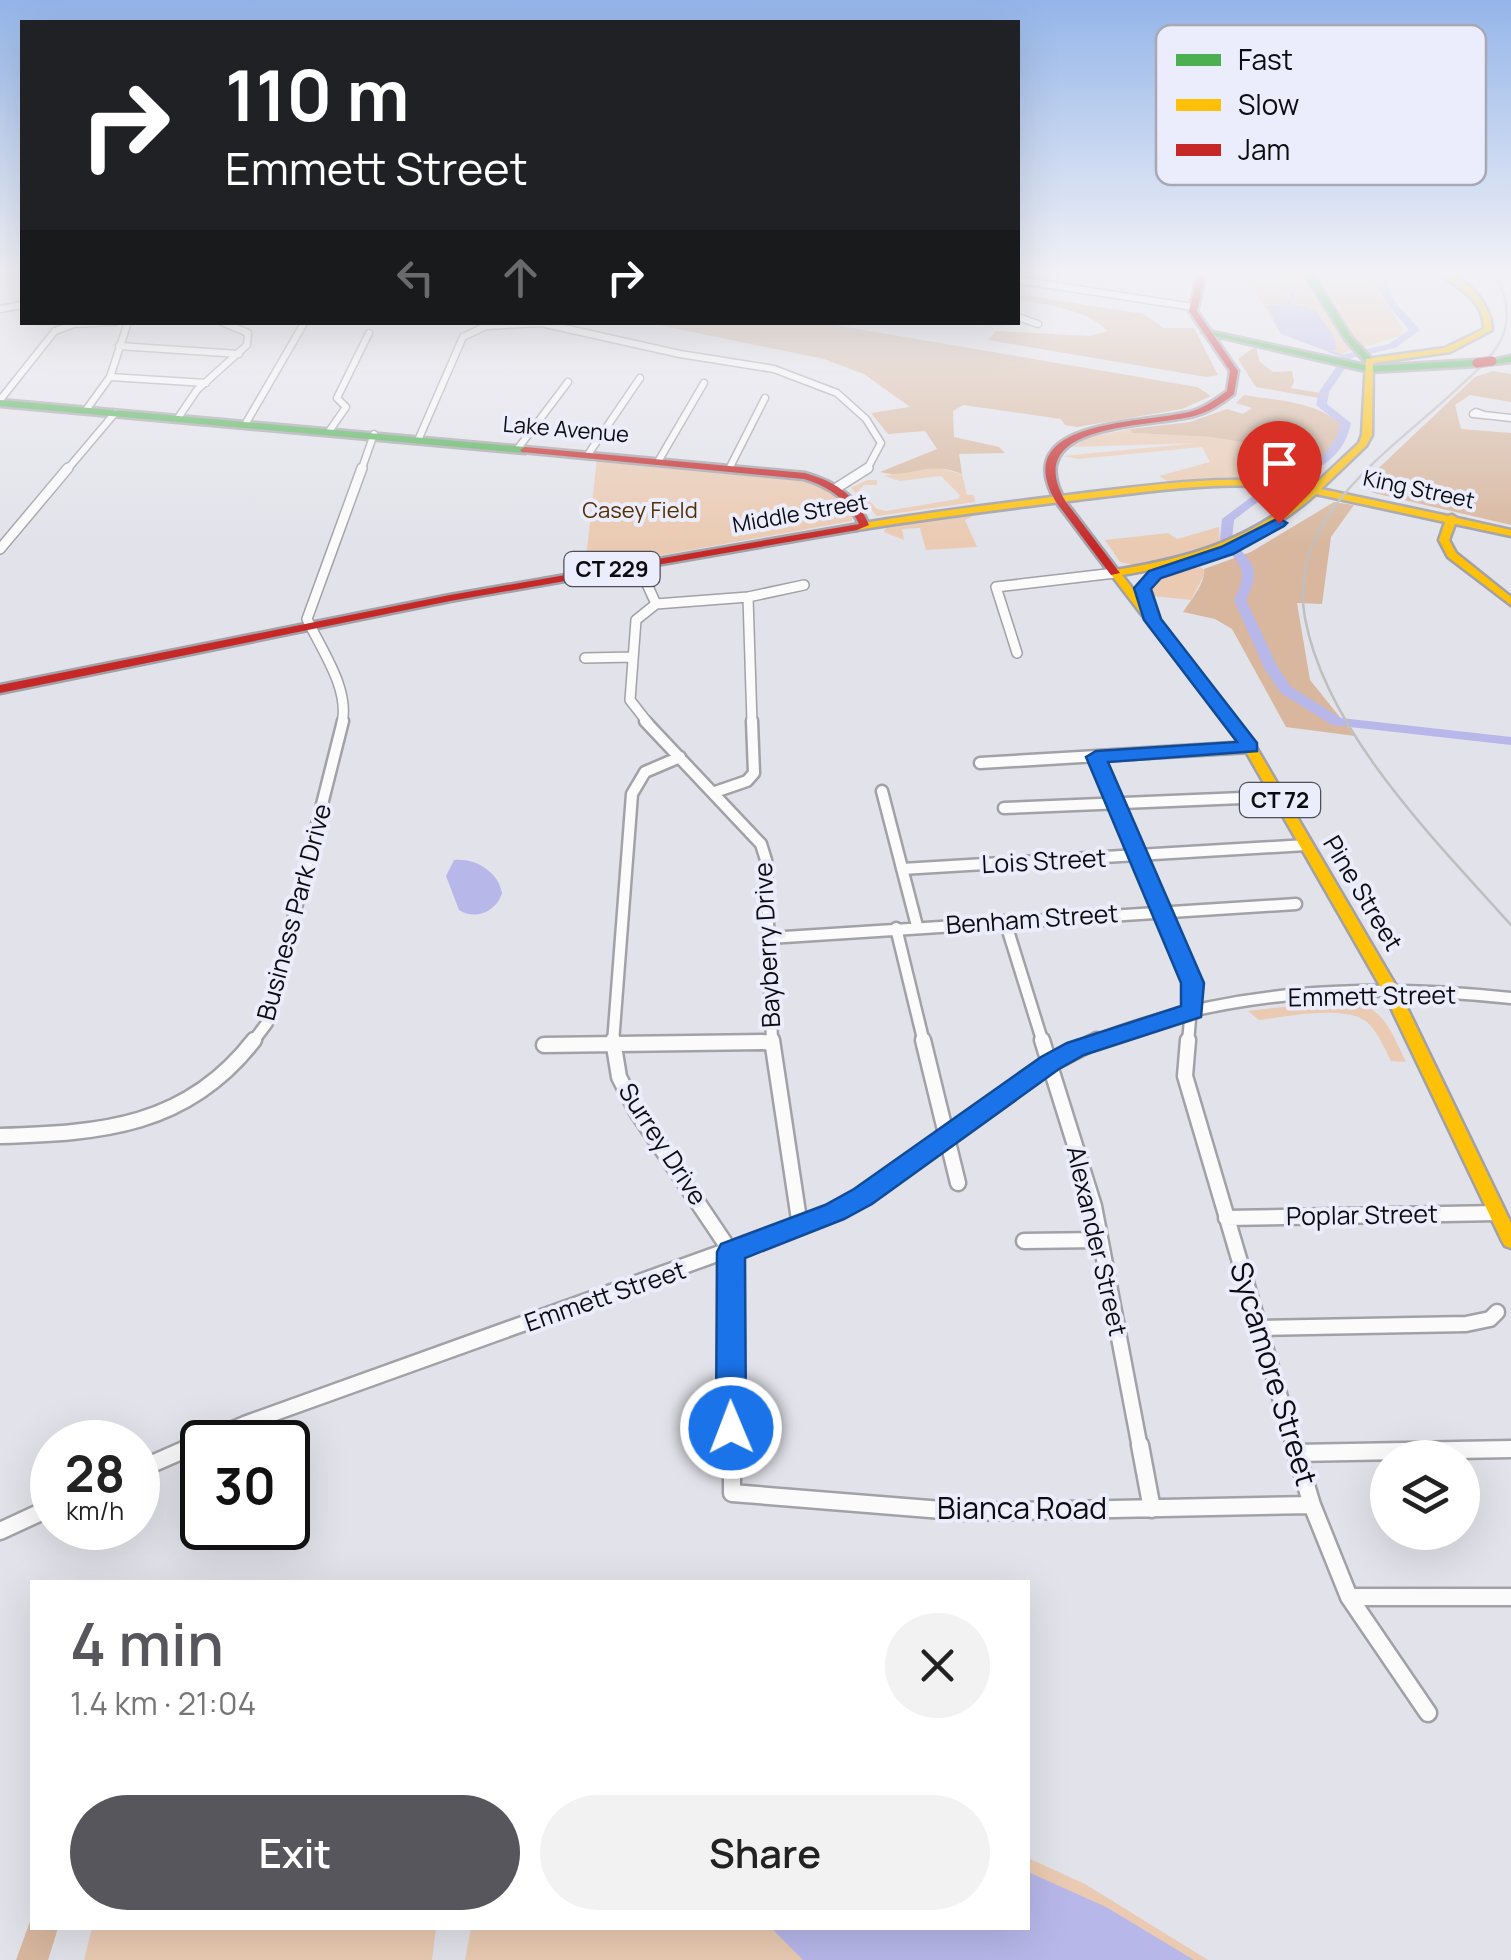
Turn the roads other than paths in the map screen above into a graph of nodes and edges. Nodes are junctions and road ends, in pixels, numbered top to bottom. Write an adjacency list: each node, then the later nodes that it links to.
1 (31, 361): 16 (street)
2 (114, 361): 10 (street)
3 (231, 361): 13 (street)
4 (282, 361): 22 (street)
5 (354, 361): 23 (street)
6 (453, 361): 25 (street)
7 (729, 361): 30 (street)
8 (1227, 361): 32 (main road)
9 (1363, 361): 31 (main road)
10 (110, 376): 13 (street); 17 (street)
11 (640, 378): 27 (street)
12 (568, 382): 26 (street)
13 (206, 383): 20 (street)
14 (704, 383): 28 (street)
15 (765, 398): 29 (street)
16 (0, 401): 17 (main road, Lake Avenue)
17 (86, 410): 18 (main road, Lake Avenue)
18 (114, 413): 20 (main road, Lake Avenue); 36 (street)
19 (1484, 415): 21 (street)
20 (178, 418): 22 (main road, Lake Avenue)
21 (1511, 418)
22 (246, 423): 23 (main road, Lake Avenue)
23 (330, 430): 24 (main road, Lake Avenue)
24 (374, 434): 25 (main road, Lake Avenue); 45 (street)
25 (420, 438): 26 (main road, Lake Avenue)
26 (519, 447): 27 (main road, Lake Avenue)
27 (588, 453): 28 (main road, Lake Avenue)
28 (659, 460): 29 (main road, Lake Avenue)
29 (730, 467): 30 (main road, Lake Avenue)
30 (838, 487): 34 (main road)
31 (1318, 490): 32 (main road, Middle Street / CT 229); 33 (main road, King Street / CT 229); 38 (main road)
32 (1059, 498): 34 (main road, Middle Street / CT 229); 39 (main road, Pine Street)
33 (1452, 518): 35 (main road, King Street / CT 229); 42 (main road)
34 (864, 525): 37 (main road, Middle Street / CT 229)
35 (1511, 533)
36 (0, 549)
37 (638, 564): 43 (street); 45 (main road, Middle Street / CT 229)
38 (1176, 566): 39 (main road); 44 (main road)
39 (1115, 573): 44 (main road, Pine Street / CT 72); 46 (street)
40 (804, 585): 41 (street)
41 (748, 596): 43 (street); 54 (street)
42 (1511, 602)
43 (656, 604): 48 (street, Bayberry Drive)
44 (1153, 620): 50 (main road, Pine Street / CT 72)
45 (308, 626): 49 (main road, Middle Street / CT 229); 75 (street, Business Park Drive)
46 (1017, 653)
47 (585, 658): 48 (street)
48 (633, 658): 52 (street, Bayberry Drive)
49 (0, 689)
50 (1250, 747): 51 (street); 59 (main road, Pine Street / CT 72)
51 (1096, 757): 53 (street); 57 (street, Sycamore Street)
52 (680, 758): 54 (street, Bayberry Drive); 73 (street, Surrey Drive)
53 (980, 763)
54 (716, 792): 67 (street, Bayberry Drive)
55 (882, 792): 61 (street)
56 (1242, 798): 57 (street)
57 (1117, 804): 58 (street); 60 (street, Sycamore Street)
58 (1004, 808)
59 (1306, 845): 60 (street, Lois Street); 68 (main road, Pine Street / CT 72)
60 (1138, 855): 61 (street, Lois Street); 63 (street, Sycamore Street)
61 (902, 869): 65 (street)
62 (1296, 904): 63 (street, Benham Street)
63 (1164, 911): 64 (street, Benham Street); 70 (street, Sycamore Street)
64 (1005, 921): 65 (street, Benham Street); 74 (street, Alexander Street)
65 (917, 926): 66 (street, Benham Street)
66 (896, 928): 67 (street, Benham Street); 76 (street)
67 (768, 938): 71 (street, Bayberry Drive)
68 (1391, 990): 69 (street, Emmett Street); 70 (street, Emmett Street); 78 (main road, Pine Street / CT 72)
69 (1511, 998)
70 (1193, 1011): 74 (street, Emmett Street); 79 (street, Sycamore Street)
71 (772, 1042): 73 (street); 80 (street, Bayberry Drive)
72 (544, 1045): 73 (street)
73 (613, 1045): 84 (street, Surrey Drive)
74 (1050, 1063): 76 (street, Emmett Street); 81 (street, Alexander Street)
75 (0, 1136)
76 (946, 1138): 77 (street); 80 (street, Emmett Street)
77 (958, 1183)
78 (1498, 1213): 79 (street, Poplar Street); 83 (main road, Pine Street / CT 72)
79 (1226, 1218): 86 (street, Sycamore Street)
80 (800, 1226): 84 (street, Emmett Street)
81 (1100, 1240): 82 (street); 91 (street, Alexander Street)
82 (1024, 1241)
83 (1511, 1242)
84 (731, 1252): 89 (street, Emmett Street); 91 (street, Bianca Road)
85 (1497, 1312): 86 (street)
86 (1260, 1328): 88 (street, Sycamore Street)
87 (1511, 1448): 88 (street)
88 (1296, 1453): 90 (street, Sycamore Street)
89 (160, 1460)
90 (1312, 1505): 91 (street, Bianca Road); 94 (street, Sycamore Street)
91 (1152, 1508)
92 (30, 1517): 93 (street)
93 (0, 1530)
94 (1348, 1597): 95 (street); 96 (street, Sycamore Street)
95 (1511, 1597)
96 (1428, 1714)

